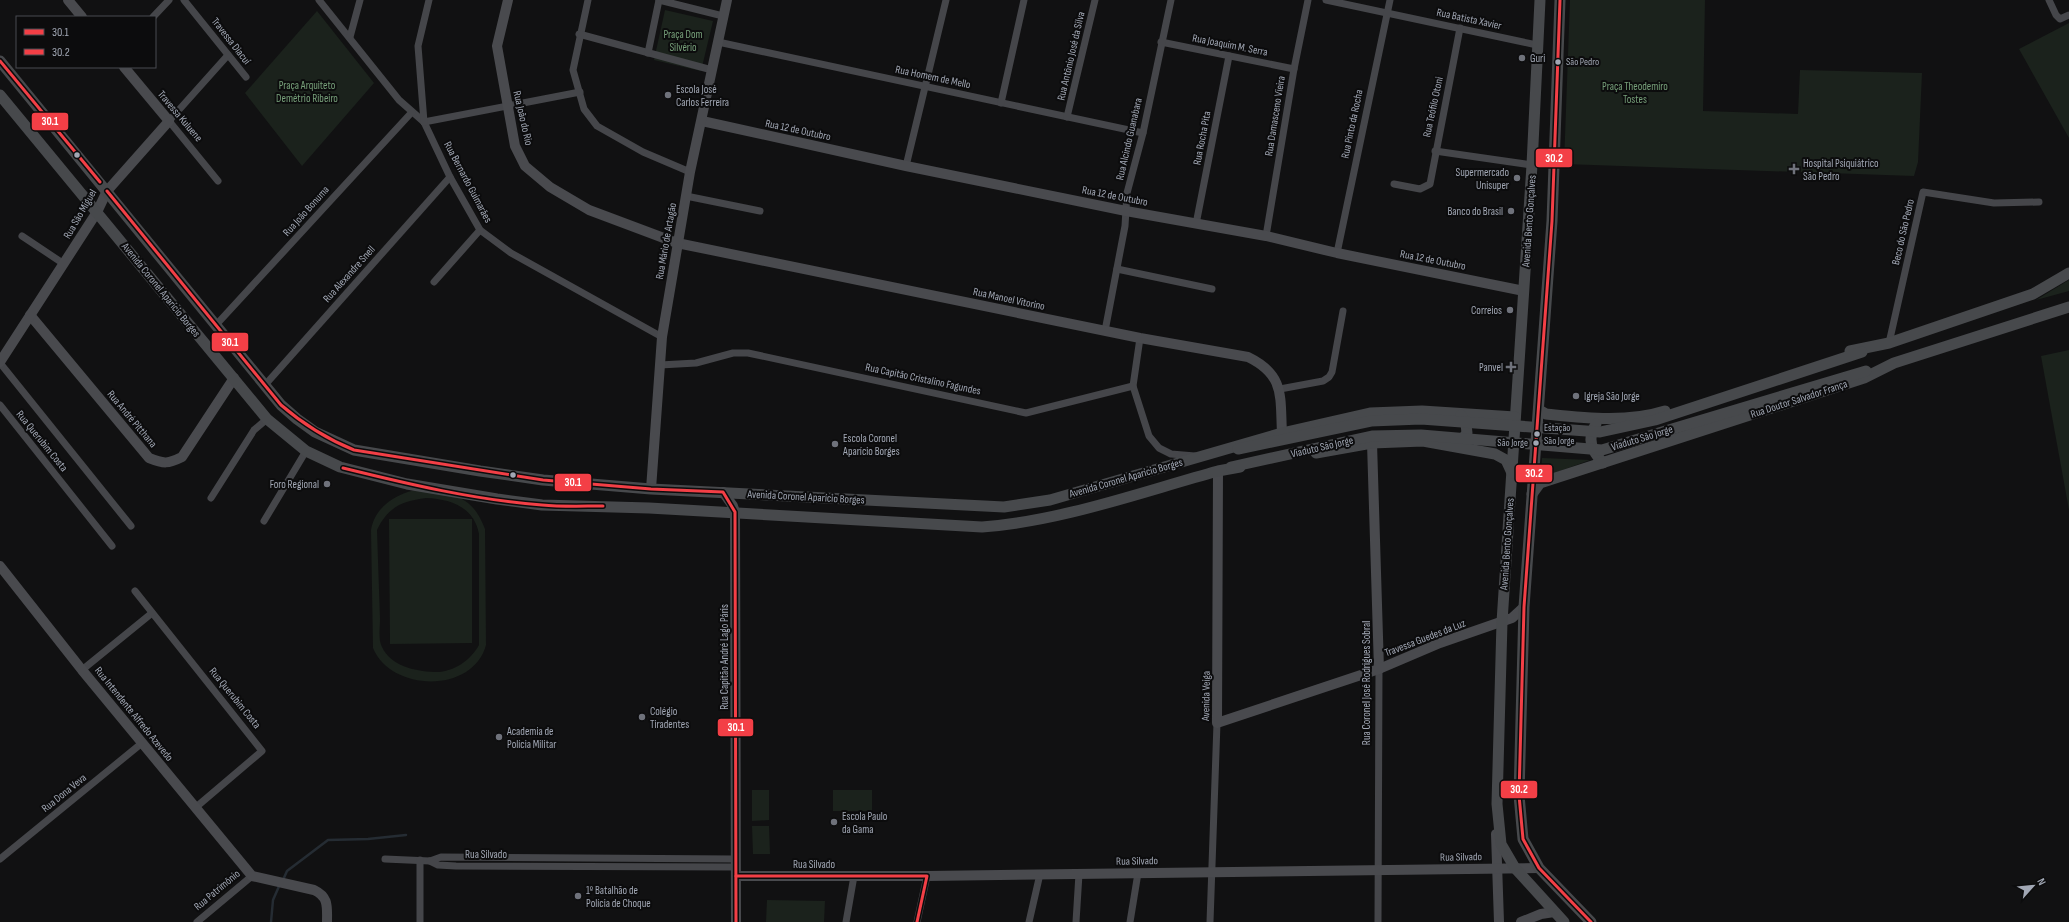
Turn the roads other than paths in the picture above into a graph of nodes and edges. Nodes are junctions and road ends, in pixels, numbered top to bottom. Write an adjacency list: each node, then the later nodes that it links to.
1 (68, 0): 23 (street)
2 (168, 0): 24 (street)
3 (184, 0): 33 (street, Travessa Diacuí)
4 (319, 0): 28 (street, Rua Bernardo Guimarães)
5 (360, 0): 28 (street)
6 (429, 0): 49 (street)
7 (508, 0): 44 (street, Rua João do Rio)
8 (588, 0): 27 (street)
9 (659, 0): 25 (street); 32 (street)
10 (726, 0): 25 (street, Rua Mário de Artagão)
11 (946, 0): 40 (street)
12 (1024, 0): 43 (street)
13 (1095, 0): 46 (street, Rua Antônio José da Silva)
14 (1170, 0): 30 (street, Rua Alcindo Guanabara)
15 (1308, 0): 37 (street, Rua Damasceno Vieira)
16 (1326, 0): 21 (street, Rua Batista Xavier)
17 (1390, 0): 21 (street, Rua Pinto da Rocha)
18 (1540, 0): 31 (main road, Avenida Bento Gonçalves)
19 (1560, 0): 92 (main road, Avenida Bento Gonçalves)
20 (2049, 0): 22 (street)
21 (1387, 13): 26 (street, Rua Batista Xavier); 69 (street, Rua Pinto da Rocha)
22 (2069, 15)
23 (81, 16)
24 (154, 16)
25 (723, 16): 29 (street, Rua Mário de Artagão)
26 (1460, 28): 31 (street, Rua Batista Xavier); 51 (street, Rua Teófilo Otoni)
27 (579, 34): 32 (street); 41 (street)
28 (350, 37): 45 (street, Rua Bernardo Guimarães)
29 (718, 42): 38 (street, Rua Mário de Artagão); 40 (street, Rua Homem de Mello)
30 (1161, 42): 34 (street, Rua Joaquim M. Serra); 50 (street, Rua Alcindo Guanabara)
31 (1538, 45): 53 (main road, Avenida Bento Gonçalves)
32 (648, 53): 38 (street)
33 (228, 55): 39 (street, Travessa Diacuí); 48 (street, Rua São Miguel)
34 (1229, 56): 37 (street, Rua Joaquim M. Serra); 64 (street, Rua Rocha Pita)
35 (0, 61): 58 (main road, Avenida Coronel Aparício Borges)
36 (125, 68): 48 (street, Travessa Kuluene)
37 (1294, 69): 67 (street, Rua Damasceno Vieira)
38 (712, 70): 47 (street, Rua Mário de Artagão)
39 (246, 77)
40 (924, 86): 43 (street, Rua Homem de Mello); 52 (street)
41 (580, 92): 44 (street); 54 (street)
42 (0, 95): 63 (main road, Avenida Coronel Aparício Borges)
43 (1001, 103): 46 (street, Rua Homem de Mello)
44 (506, 105): 49 (street); 68 (street, Rua João do Rio)
45 (412, 112): 49 (street, Rua Bernardo Guimarães); 79 (street, Rua João Bonuma)
46 (1067, 117): 50 (street, Rua Homem de Mello)
47 (702, 120): 52 (street, Rua 12 de Outubro); 54 (street, Rua Mário de Artagão)
48 (169, 121): 56 (street, Travessa Kuluene); 58 (street, Rua São Miguel)
49 (424, 122): 55 (street, Rua Bernardo Guimarães)
50 (1143, 133): 62 (street, Rua Alcindo Guanabara)
51 (1435, 151): 53 (street); 57 (street, Rua Teófilo Otoni)
52 (906, 166): 62 (street, Rua 12 de Outubro)
53 (1532, 166): 75 (main road, Avenida Bento Gonçalves)
54 (690, 172): 59 (street, Rua Mário de Artagão)
55 (450, 177): 65 (street, Rua Bernardo Guimarães); 88 (street, Rua Alexandre Snell)
56 (218, 181)
57 (1394, 184)
58 (107, 191): 63 (street, Rua São Miguel); 79 (main road, Avenida Coronel Aparício Borges)
59 (686, 196): 61 (street); 68 (street, Rua Mário de Artagão)
60 (2038, 202): 83 (street, Beco do São Pedro)
61 (760, 211)
62 (1126, 211): 64 (street, Rua 12 de Outubro); 71 (street, Rua Alcindo Guanabara)
63 (97, 212): 70 (street, Rua São Miguel); 87 (main road, Avenida Coronel Aparício Borges)
64 (1196, 224): 67 (street, Rua 12 de Outubro)
65 (480, 230): 73 (street); 81 (street, Rua Bernardo Guimarães)
66 (22, 236): 70 (street)
67 (1266, 236): 69 (street, Rua 12 de Outubro)
68 (677, 243): 80 (street, Rua Manoel Vitorino); 81 (street, Rua Mário de Artagão)
69 (1337, 253): 75 (street, Rua 12 de Outubro)
70 (64, 264): 78 (street, Rua São Miguel)
71 (1117, 269): 74 (street); 80 (street, Rua Alcindo Guanabara)
72 (2069, 273): 83 (main road)
73 (434, 282)
74 (1212, 289)
75 (1524, 291): 94 (main road, Avenida Bento Gonçalves)
76 (2069, 307): 85 (main road, Rua Doutor Salvador França)
77 (1343, 311): 90 (street)
78 (30, 315): 84 (street, Rua São Miguel); 87 (street, Rua André Pitthana)
79 (216, 325): 88 (main road, Avenida Coronel Aparício Borges)
80 (1106, 331): 82 (street, Rua Manoel Vitorino)
81 (662, 337): 86 (street, Rua Mário de Artagão)
82 (1140, 338): 89 (street); 90 (street, Rua Manoel Vitorino)
83 (1889, 343): 96 (main road); 101 (main road, Viaduto São Jorge, bridge)
84 (0, 363): 112 (street)
85 (1894, 363): 103 (main road, Rua Doutor Salvador França); 104 (main road, Viaduto São Jorge, bridge)
86 (660, 366): 89 (street, Rua Capitão Cristalino Fagundes); 106 (street, Rua Mário de Artagão)
87 (234, 378): 95 (main road, Avenida Coronel Aparício Borges)
88 (265, 385): 106 (main road, Avenida Coronel Aparício Borges)
89 (1133, 386): 102 (street)
90 (1280, 389): 97 (street, Rua Manoel Vitorino)
91 (0, 405): 113 (street, Rua Querubim Costa)
92 (1539, 410): 96 (main road); 108 (main road, Avenida Bento Gonçalves)
93 (1460, 413): 94 (main road, Avenida Coronel Aparício Borges); 97 (main road, Avenida Coronel Aparício Borges); 99 (main road)
94 (1515, 417): 105 (main road, Avenida Bento Gonçalves)
95 (267, 418): 100 (main road, Avenida Coronel Aparício Borges); 109 (street)
96 (1600, 419): 103 (main road)
97 (1282, 433): 101 (main road, Avenida Coronel Aparício Borges)
98 (1372, 443): 99 (main road, Avenida Coronel Aparício Borges); 104 (main road, Avenida Coronel Aparício Borges); 119 (street, Rua Coronel José Rodrigues Sobral)
99 (1458, 446): 105 (main road, Avenida Coronel Aparício Borges)
100 (306, 451): 110 (main road, Avenida Coronel Aparício Borges); 111 (street)
101 (1224, 451): 102 (main road, Avenida Coronel Aparício Borges)
102 (1202, 457): 107 (main road, Avenida Coronel Aparício Borges)
103 (1603, 463): 108 (main road, Rua Doutor Salvador França)
104 (1218, 471): 110 (main road, Avenida Coronel Aparício Borges); 121 (street, Avenida Veiga)
105 (1512, 473): 118 (main road, Avenida Bento Gonçalves)
106 (651, 489): 107 (main road, Avenida Coronel Aparício Borges)
107 (724, 492): 110 (street, Rua Capitão André Lago Páris)
108 (1532, 494): 116 (main road, Avenida Bento Gonçalves)
109 (211, 498)
110 (735, 512): 145 (street, Rua Capitão André Lago Páris)
111 (264, 521)
112 (131, 526)
113 (112, 546)
114 (0, 566): 120 (street, Rua Intendente Alfredo Azevedo)
115 (135, 591): 117 (street, Rua Querubim Costa)
116 (1524, 607): 118 (street, Travessa Guedes da Luz); 150 (main road, Avenida Bento Gonçalves)
117 (152, 613): 120 (street); 124 (street, Rua Querubim Costa)
118 (1502, 622): 119 (street, Travessa Guedes da Luz); 123 (main road, Avenida Bento Gonçalves)
119 (1379, 669): 121 (street, Travessa Guedes da Luz); 151 (street, Rua Coronel José Rodrigues Sobral)
120 (82, 670): 122 (street, Rua Intendente Alfredo Azevedo)
121 (1218, 723): 152 (street, Avenida Veiga)
122 (142, 743): 124 (street, Rua Intendente Alfredo Azevedo); 129 (street, Rua Dona Veva)
123 (1497, 804): 148 (street); 149 (main road, Avenida Bento Gonçalves)
124 (195, 808): 156 (street, Rua Intendente Alfredo Azevedo)
125 (456, 857): 126 (street, Rua Silvado); 137 (street, Rua Silvado); 138 (street)
126 (479, 858): 127 (street, Rua Silvado); 139 (street)
127 (548, 858): 131 (street, Rua Silvado); 140 (street)
128 (667, 858): 133 (street, Rua Silvado); 134 (street, Rua Silvado); 146 (street)
129 (0, 859)
130 (384, 859): 136 (street, Rua Silvado)
131 (596, 859): 132 (street, Rua Silvado); 141 (street)
132 (619, 859): 133 (street, Rua Silvado); 142 (street)
133 (643, 859): 143 (street)
134 (690, 859): 135 (street, Rua Silvado); 147 (street)
135 (716, 859): 144 (street); 145 (street, Rua Silvado)
136 (420, 860): 137 (street, Rua Silvado); 162 (street)
137 (430, 861): 138 (street, Rua Silvado)
138 (456, 866): 139 (street, Rua Silvado)
139 (478, 866): 140 (street, Rua Silvado)
140 (549, 866): 141 (street, Rua Silvado)
141 (595, 867): 142 (street, Rua Silvado)
142 (619, 867): 143 (street, Rua Silvado)
143 (643, 867): 146 (street, Rua Silvado)
144 (716, 867): 145 (street, Rua Silvado); 147 (street, Rua Silvado)
145 (736, 867): 157 (street, Rua Silvado); 163 (street, Rua Capitão André Lago Páris)
146 (668, 868): 147 (street, Rua Silvado)
147 (691, 868)
148 (1496, 868): 149 (street, Rua Silvado); 151 (street, Rua Silvado); 171 (street)
149 (1515, 868): 150 (street, Rua Silvado); 159 (main road, Avenida Bento Gonçalves)
150 (1539, 868): 174 (main road, Avenida Bento Gonçalves)
151 (1378, 870): 152 (street, Rua Silvado); 170 (street, Rua Coronel José Rodrigues Sobral)
152 (1211, 872): 153 (street, Rua Silvado); 169 (street, Avenida Veiga)
153 (1138, 873): 155 (street, Rua Silvado); 168 (street)
154 (1040, 874): 155 (street, Rua Silvado); 158 (street, Rua Silvado); 166 (street)
155 (1079, 874): 167 (street)
156 (252, 876): 160 (street, Rua Patrimônio); 161 (street)
157 (854, 876): 158 (street, Rua Silvado); 164 (street)
158 (927, 876): 165 (street)
159 (1554, 912): 172 (street); 173 (main road, Avenida Bento Gonçalves)
160 (197, 922)
161 (327, 922)
162 (420, 922)
163 (736, 922)
164 (846, 922)
165 (917, 922)
166 (1029, 922)
167 (1076, 922)
168 (1130, 922)
169 (1210, 922)
170 (1378, 922)
171 (1499, 922)
172 (1521, 922)
173 (1564, 922)
174 (1591, 922)

